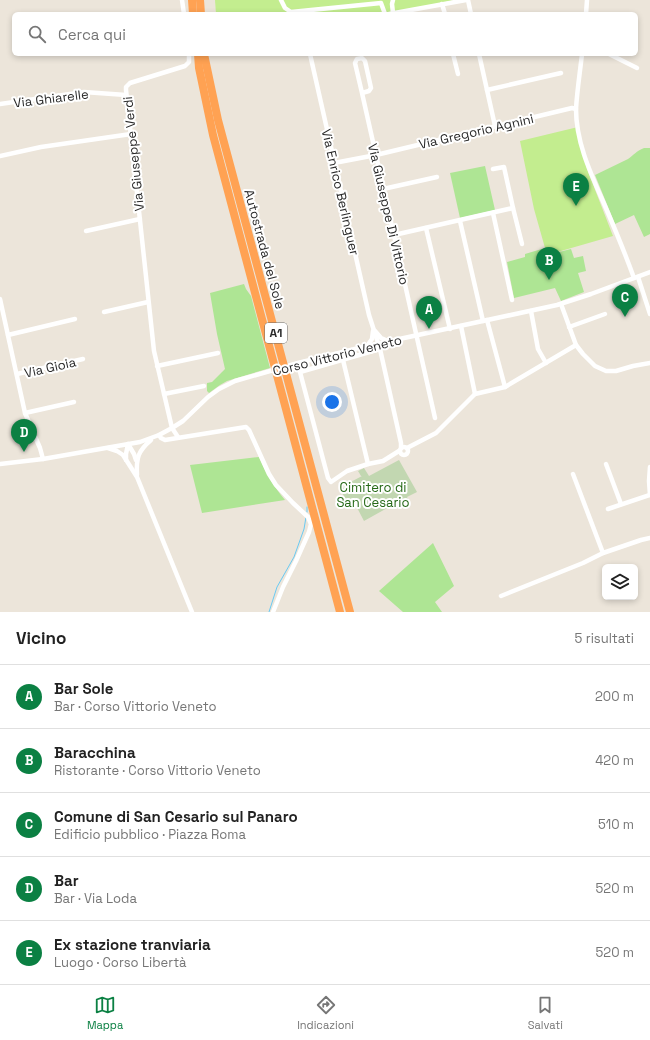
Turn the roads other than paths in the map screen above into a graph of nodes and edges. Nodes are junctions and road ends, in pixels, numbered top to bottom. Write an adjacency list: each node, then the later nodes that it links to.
1 (182, 0): 9 (street)
2 (192, 0): 10 (highway)
3 (200, 0): 11 (highway)
4 (281, 0): 13 (street)
5 (394, 0): 15 (street)
6 (467, 0): 8 (street); 18 (street)
7 (587, 0): 19 (street)
8 (442, 4): 16 (street); 17 (street)
9 (184, 12)
10 (194, 12)
11 (201, 12)
12 (292, 12): 14 (street)
13 (292, 12)
14 (384, 12)
15 (391, 12)
16 (401, 12)
17 (444, 12)
18 (470, 12)
19 (586, 12)
20 (189, 56): 32 (street)
21 (198, 56): 115 (highway, Autostrada del Sole / A1)
22 (204, 56): 116 (highway, Autostrada del Sole / A1)
23 (310, 56): 40 (street, Via Enrico Berlinguer)
24 (454, 56): 30 (street)
25 (479, 56): 31 (street)
26 (582, 56): 35 (street)
27 (613, 56): 28 (street)
28 (637, 68)
29 (560, 73): 31 (street)
30 (458, 74)
31 (487, 90): 36 (street)
32 (126, 92): 34 (street, Via Ghiarelle); 37 (street, Via Giuseppe Verdi)
33 (362, 93): 33 (street, Via Giuseppe Di Vittorio); 38 (street, Via Giuseppe Di Vittorio)
34 (0, 104)
35 (576, 109): 36 (street, Via Gregorio Agnini); 53 (street)
36 (495, 126): 38 (street, Via Gregorio Agnini)
37 (131, 134): 39 (street); 46 (street, Via Giuseppe Verdi)
38 (376, 154): 40 (street, Via Gregorio Agnini); 43 (street, Via Giuseppe Di Vittorio)
39 (0, 156)
40 (334, 163): 68 (street, Via Enrico Berlinguer)
41 (493, 169): 44 (street)
42 (437, 177): 43 (street)
43 (383, 190): 50 (street, Via Giuseppe Di Vittorio)
44 (513, 208): 45 (street); 51 (street)
45 (493, 213): 47 (street); 56 (street)
46 (140, 219): 49 (street, Via Giuseppe Verdi); 57 (street, Via Giuseppe Verdi)
47 (460, 221): 48 (street); 64 (street)
48 (426, 228): 50 (street); 67 (street)
49 (86, 231)
50 (394, 235): 70 (street, Via Giuseppe Di Vittorio)
51 (522, 244)
52 (650, 272): 53 (street, Corso Vittorio Veneto)
53 (636, 277): 55 (street); 58 (street, Corso Vittorio Veneto)
54 (0, 299): 69 (street)
55 (648, 299): 62 (street)
56 (512, 300)
57 (148, 302): 60 (street); 81 (street, Via Giuseppe Verdi)
58 (561, 304): 59 (street, Corso Vittorio Veneto); 66 (street)
59 (531, 311): 64 (street, Corso Vittorio Veneto); 79 (street)
60 (104, 312)
61 (605, 314): 66 (street)
62 (650, 314)
63 (75, 319): 69 (street)
64 (485, 321): 65 (street, Corso Vittorio Veneto); 84 (street)
65 (461, 326): 67 (street, Corso Vittorio Veneto); 86 (street)
66 (569, 327): 73 (street)
67 (450, 329): 70 (street, Corso Vittorio Veneto)
68 (374, 330): 71 (street); 72 (street, Via Enrico Berlinguer); 74 (street)
69 (8, 335): 82 (street)
70 (417, 336): 71 (street, Corso Vittorio Veneto); 89 (street, Via Giuseppe Di Vittorio)
71 (389, 341): 72 (street, Corso Vittorio Veneto)
72 (378, 344): 74 (street, Corso Vittorio Veneto); 75 (street, Via Enrico Berlinguer)
73 (576, 345): 80 (street); 84 (street)
74 (367, 346): 90 (street, Corso Vittorio Veneto)
75 (380, 349): 78 (street); 97 (street, Via Enrico Berlinguer)
76 (218, 353): 81 (street)
77 (83, 359): 82 (street, Via Gioia)
78 (343, 360): 102 (street); 102 (street)
79 (546, 363)
80 (650, 363)
81 (157, 366): 85 (street, Via Giuseppe Verdi)
82 (17, 374): 88 (street)
83 (204, 386): 85 (street)
84 (505, 387): 86 (street)
85 (164, 394): 90 (street, Via Giuseppe Verdi)
86 (475, 394): 96 (street)
87 (74, 402): 88 (street)
88 (25, 413): 98 (street)
89 (435, 418)
90 (172, 428): 91 (street, Corso Vittorio Veneto); 93 (street, Via Giuseppe Verdi)
91 (159, 435): 92 (street, Corso Vittorio Veneto); 93 (street)
92 (152, 438): 94 (street, Corso Vittorio Veneto); 100 (street)
93 (178, 438): 114 (street)
94 (128, 444): 95 (street, Corso Vittorio Veneto); 99 (street); 100 (street)
95 (107, 448): 98 (street, Corso Vittorio Veneto); 99 (street)
96 (407, 448): 97 (street); 97 (street)
97 (400, 450): 102 (street)
98 (42, 459): 101 (street, Corso Vittorio Veneto)
99 (126, 460): 106 (street)
100 (137, 462): 106 (street)
101 (0, 464)
102 (368, 464)
103 (606, 464): 108 (street)
104 (650, 467): 107 (street)
105 (573, 474): 111 (street)
106 (137, 477): 113 (street)
107 (650, 495): 108 (street)
108 (621, 504): 109 (street)
109 (608, 509)
110 (650, 538): 111 (street)
111 (603, 553): 112 (street)
112 (501, 596)
113 (192, 612)
114 (273, 612)
115 (340, 612)
116 (350, 612)

